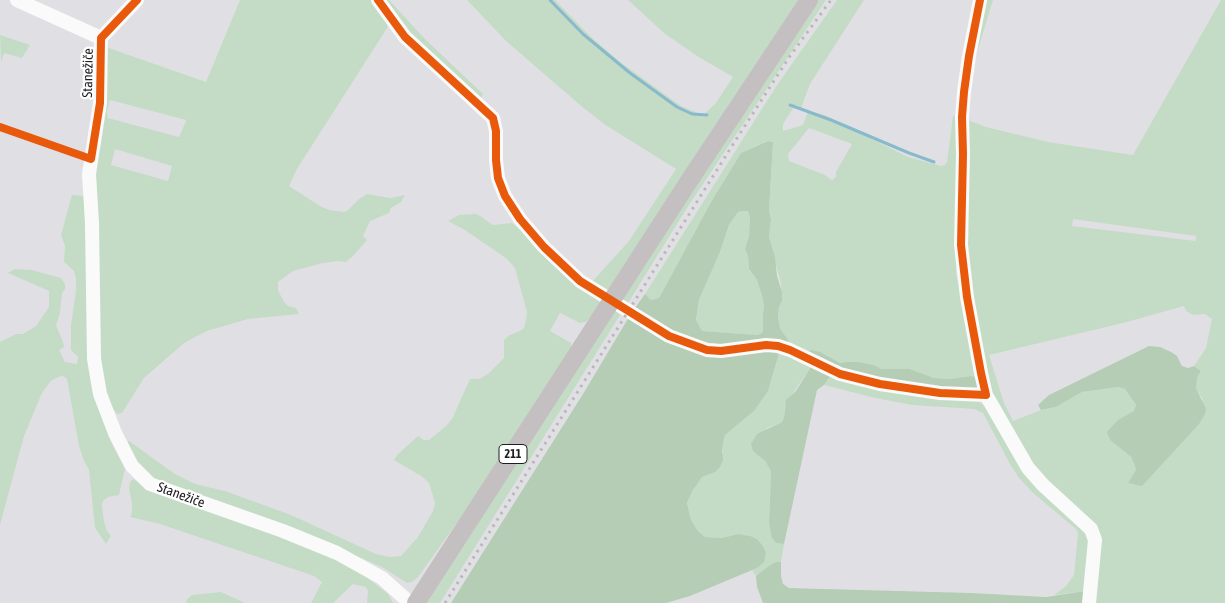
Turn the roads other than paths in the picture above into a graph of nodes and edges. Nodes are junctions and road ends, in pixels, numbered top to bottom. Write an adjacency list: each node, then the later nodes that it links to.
1 (17, 0): 6 (street, Stanežiče)
2 (138, 0): 6 (street, Stanežiče)
3 (378, 0): 7 (street)
4 (809, 0): 9 (main road, 211)
5 (980, 0): 7 (street)
6 (101, 38): 8 (street, Stanežiče)
7 (986, 395): 10 (street)
8 (410, 603)
9 (416, 603)
10 (1089, 603)

